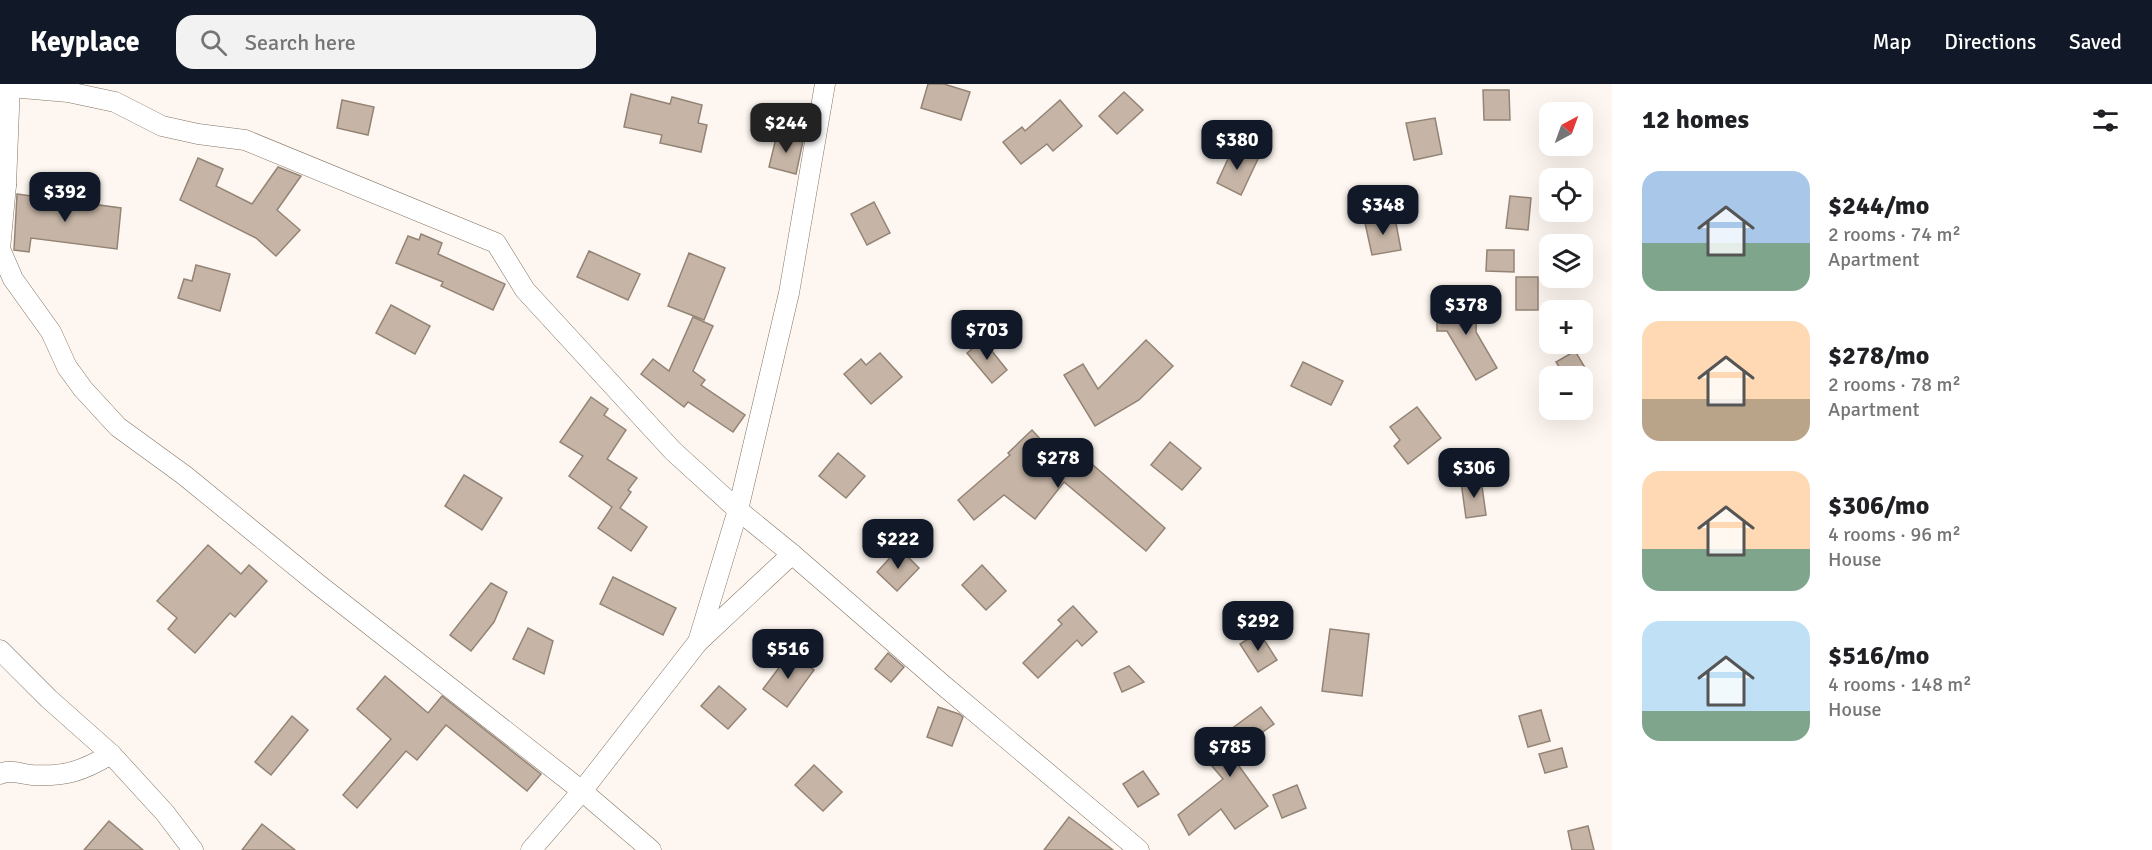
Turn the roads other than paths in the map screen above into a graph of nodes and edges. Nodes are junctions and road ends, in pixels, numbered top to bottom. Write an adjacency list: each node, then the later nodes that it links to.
1 (825, 84): 4 (street)
2 (10, 85): 3 (street); 4 (street)
3 (3, 186): 10 (street)
4 (738, 510): 5 (street); 6 (street)
5 (792, 554): 6 (street); 14 (street)
6 (698, 642): 10 (street)
7 (0, 650): 8 (street)
8 (111, 754): 9 (street); 11 (street)
9 (0, 774)
10 (582, 791): 12 (street); 13 (street)
11 (193, 850)
12 (531, 850)
13 (651, 850)
14 (1139, 850)

